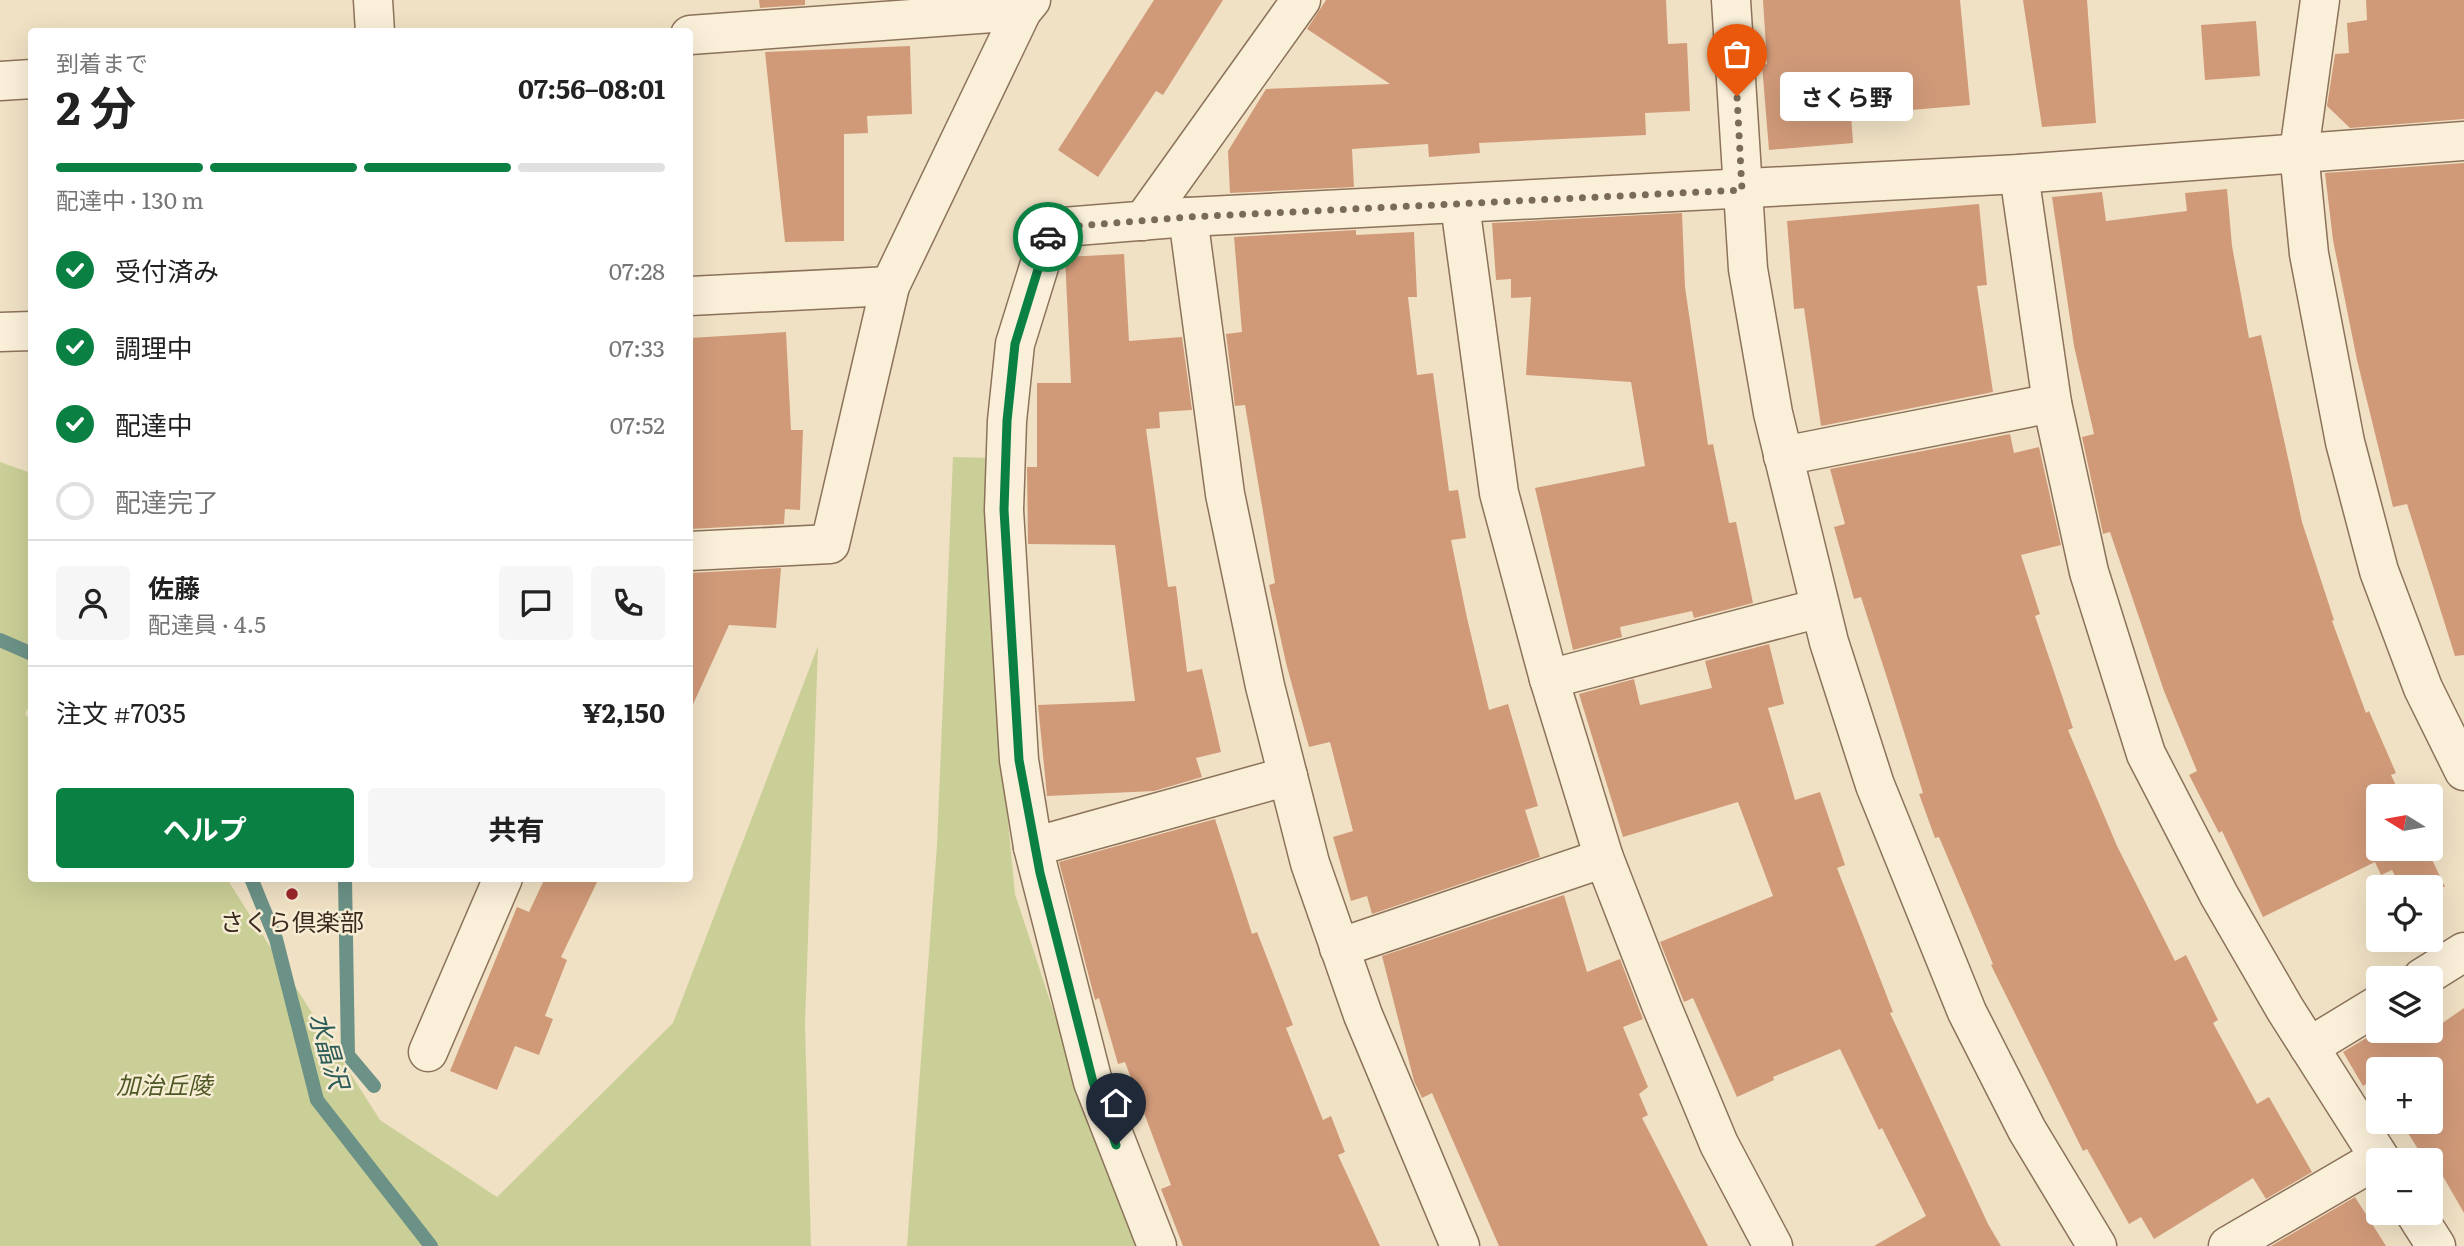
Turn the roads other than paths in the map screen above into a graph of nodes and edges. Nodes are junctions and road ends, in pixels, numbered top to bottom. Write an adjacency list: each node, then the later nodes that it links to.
1 (373, 0): 6 (street)
2 (1301, 0): 16 (street)
3 (1731, 0): 13 (street)
4 (2320, 0): 11 (street)
5 (1027, 6): 7 (street); 17 (street)
6 (375, 28)
7 (693, 35)
8 (28, 79): 9 (street)
9 (0, 81)
10 (2464, 141): 11 (street)
11 (2299, 152): 12 (street); 26 (street)
12 (2019, 174): 13 (street); 21 (street)
13 (1742, 190): 14 (street); 22 (street)
14 (1460, 205): 15 (street); 25 (street)
15 (1188, 217): 16 (street); 27 (street)
16 (1143, 221): 28 (street)
17 (890, 286): 18 (street); 23 (street)
18 (693, 296)
19 (28, 331): 20 (street)
20 (0, 332)
21 (2052, 403): 22 (street); 35 (street)
22 (1783, 456): 24 (street)
23 (693, 551)
24 (1820, 608): 25 (street); 43 (street)
25 (1549, 679): 29 (street)
26 (2464, 771)
27 (1287, 776): 28 (street); 31 (street)
28 (1033, 847): 40 (street)
29 (1604, 858): 31 (street); 42 (street)
30 (501, 882): 36 (street)
31 (1339, 948): 41 (street)
32 (2464, 952): 33 (street)
33 (2441, 966)
34 (2366, 1012): 35 (street)
35 (2309, 1047): 37 (street)
36 (428, 1052)
37 (2373, 1148)
38 (2366, 1167): 44 (street)
39 (2423, 1225): 45 (street)
40 (1157, 1246)
41 (1460, 1246)
42 (1773, 1246)
43 (2097, 1246)
44 (2228, 1246)
45 (2436, 1246)

